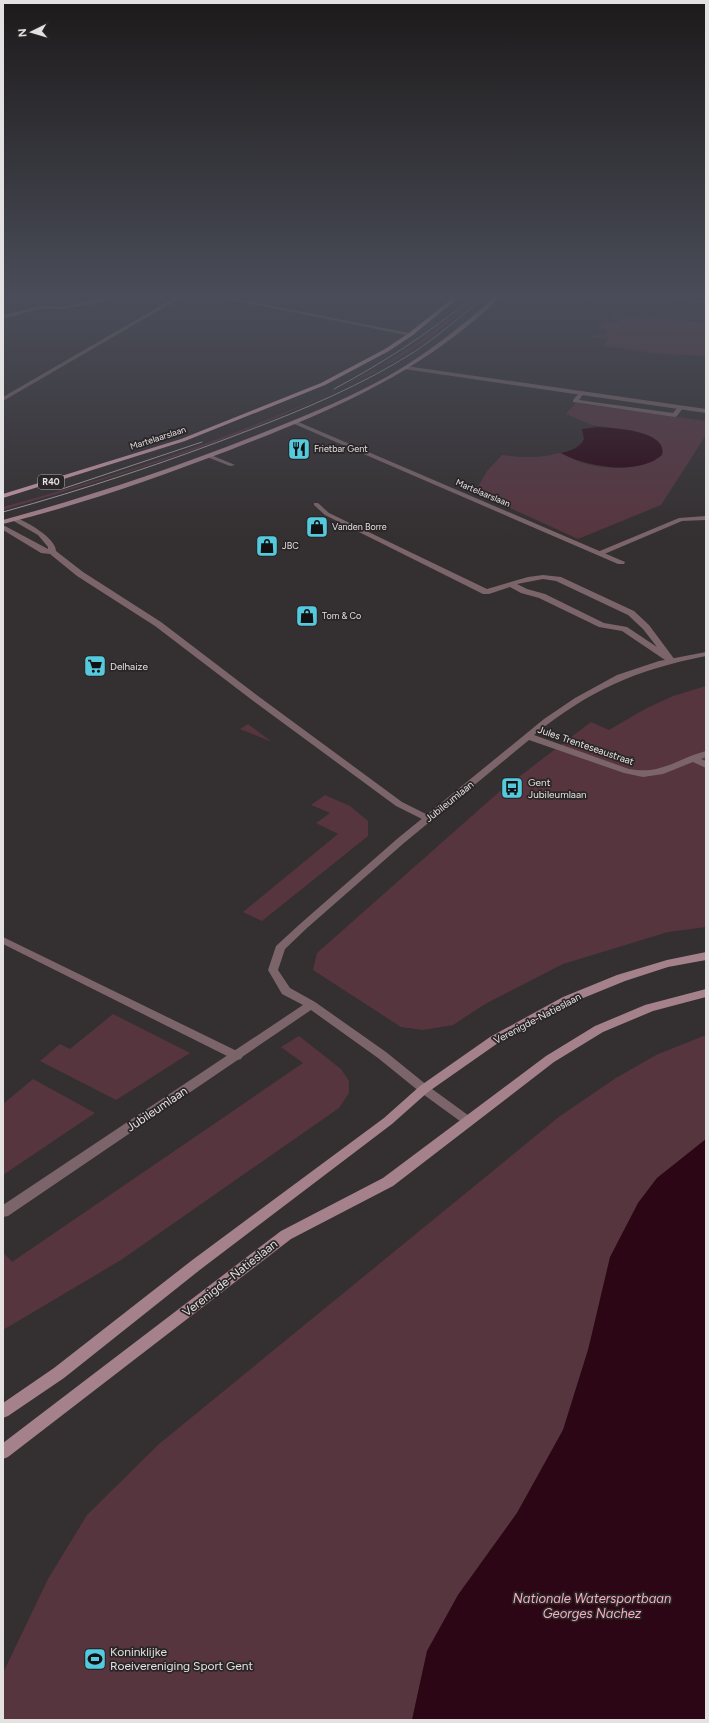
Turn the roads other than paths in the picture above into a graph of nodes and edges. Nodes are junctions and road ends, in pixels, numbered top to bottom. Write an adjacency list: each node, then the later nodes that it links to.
1 (39, 378): 6 (street)
2 (334, 378): 14 (main road, Martelaarslaan / R40)
3 (386, 378): 11 (street, R40)
4 (479, 378): 5 (street)
5 (581, 393): 7 (street); 8 (street)
6 (3, 399)
7 (624, 408): 8 (street); 10 (street)
8 (680, 408): 9 (street)
9 (706, 411)
10 (618, 415)
11 (294, 422): 12 (street, R40); 21 (street, Martelaarslaan)
12 (209, 456): 13 (street); 17 (street, R40)
13 (232, 465)
14 (3, 496)
15 (316, 504): 23 (street)
16 (706, 518): 21 (street)
17 (14, 519): 18 (street, R40); 20 (street)
18 (3, 522)
19 (3, 528): 20 (street)
20 (52, 552): 30 (street)
21 (599, 552): 22 (street, Martelaarslaan)
22 (621, 562)
23 (511, 584): 25 (street); 25 (street)
24 (706, 654): 25 (street, Jubileumlaan)
25 (671, 660): 26 (street, Jubileumlaan)
26 (527, 736): 28 (street, Jules Trenteseaustraat); 30 (street, Jubileumlaan)
27 (706, 754): 28 (street, Jules Trenteseaustraat)
28 (694, 759): 29 (street)
29 (706, 765)
30 (427, 818): 34 (street, Jubileumlaan)
31 (3, 940): 35 (street)
32 (706, 956): 36 (street, Verenigde-Natieslaan)
33 (706, 993): 37 (street, Verenigde-Natieslaan)
34 (311, 1005): 35 (street, Jubileumlaan); 36 (street, Jubileumlaan)
35 (237, 1056): 38 (street, Jubileumlaan)
36 (424, 1089): 37 (street); 39 (street, Verenigde-Natieslaan)
37 (468, 1121): 40 (street, Verenigde-Natieslaan)
38 (3, 1212)
39 (3, 1411)
40 (3, 1452)

